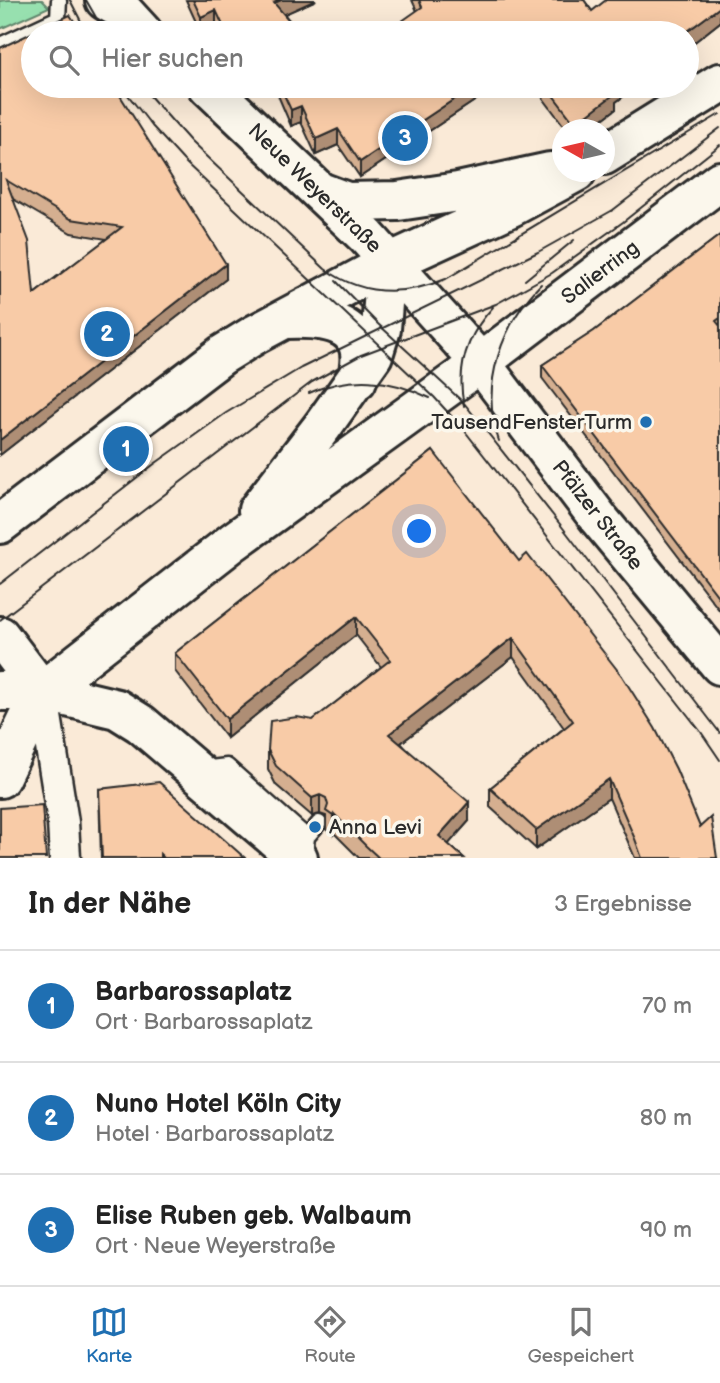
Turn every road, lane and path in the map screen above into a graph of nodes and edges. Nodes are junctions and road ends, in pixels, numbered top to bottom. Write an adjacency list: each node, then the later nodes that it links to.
1 (60, 0): 4 (lane)
2 (105, 0): 5 (main road)
3 (140, 0): 6 (main road)
4 (52, 21)
5 (132, 21)
6 (157, 21)
7 (21, 35): 8 (lane)
8 (0, 45)
9 (720, 83): 10 (main road)
10 (699, 96)
11 (220, 98): 17 (main road, Neue Weyerstraße)
12 (696, 98): 13 (main road)
13 (615, 148)
14 (552, 171): 17 (main road)
15 (720, 181): 20 (main road, Salierring)
16 (557, 182): 18 (main road)
17 (323, 193): 18 (main road, Neue Weyerstraße)
18 (391, 262): 19 (main road); 20 (main road, Neue Weyerstraße); 21 (main road)
19 (286, 319): 21 (main road); 22 (main road)
20 (480, 362): 23 (main road, Salierring); 25 (main road, Pfälzer Straße)
21 (357, 380): 23 (main road)
22 (0, 524)
23 (233, 542): 27 (main road)
24 (0, 636): 27 (main road)
25 (720, 665)
26 (0, 691): 27 (main road)
27 (42, 691): 28 (main road); 30 (main road); 31 (street)
28 (0, 778)
29 (318, 823): 30 (lane)
30 (302, 847): 32 (lane)
31 (65, 858)
32 (305, 858)

